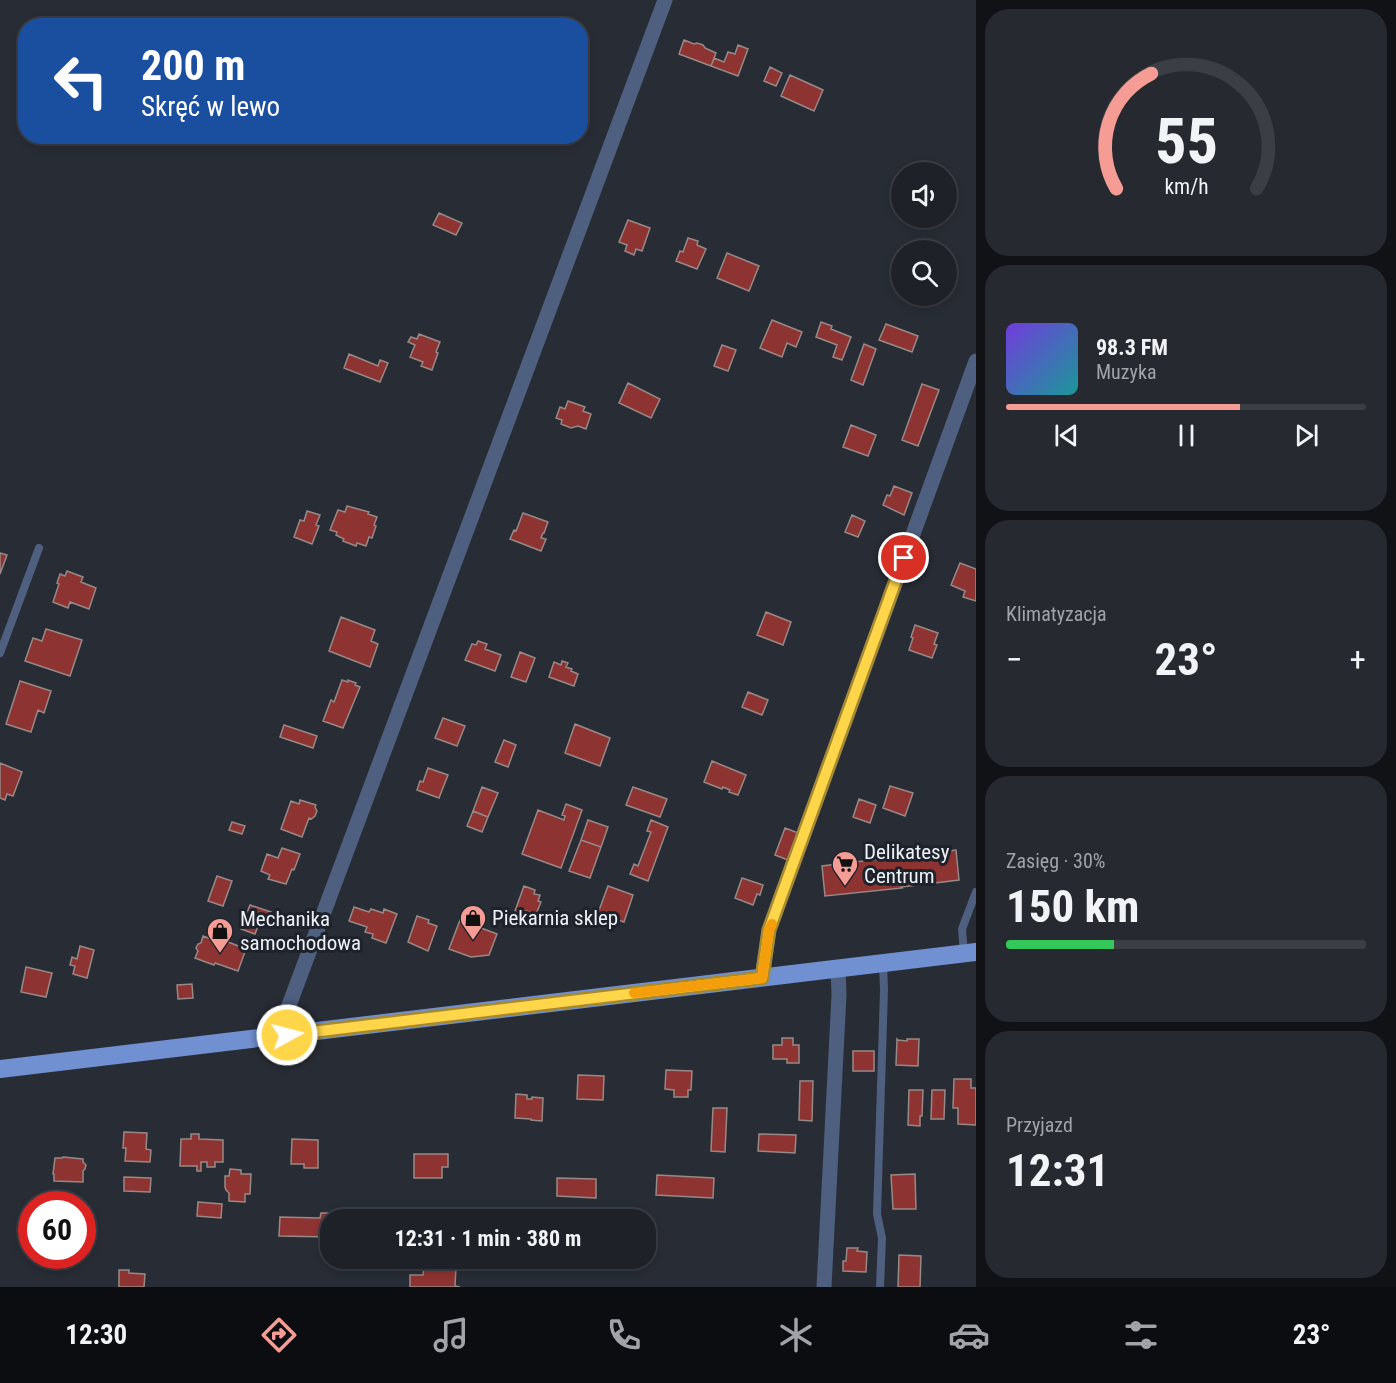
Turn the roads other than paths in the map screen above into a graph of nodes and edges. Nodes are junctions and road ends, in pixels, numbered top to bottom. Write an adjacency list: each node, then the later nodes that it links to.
1 (665, 0): 10 (street)
2 (976, 361): 9 (street)
3 (39, 548): 4 (lane)
4 (0, 652)
5 (976, 892): 6 (lane)
6 (970, 953): 7 (main road)
7 (883, 963): 8 (main road); 13 (lane)
8 (838, 969): 9 (main road); 12 (street)
9 (762, 978): 10 (main road)
10 (287, 1035): 11 (main road)
11 (0, 1069)
12 (824, 1287)
13 (879, 1287)

